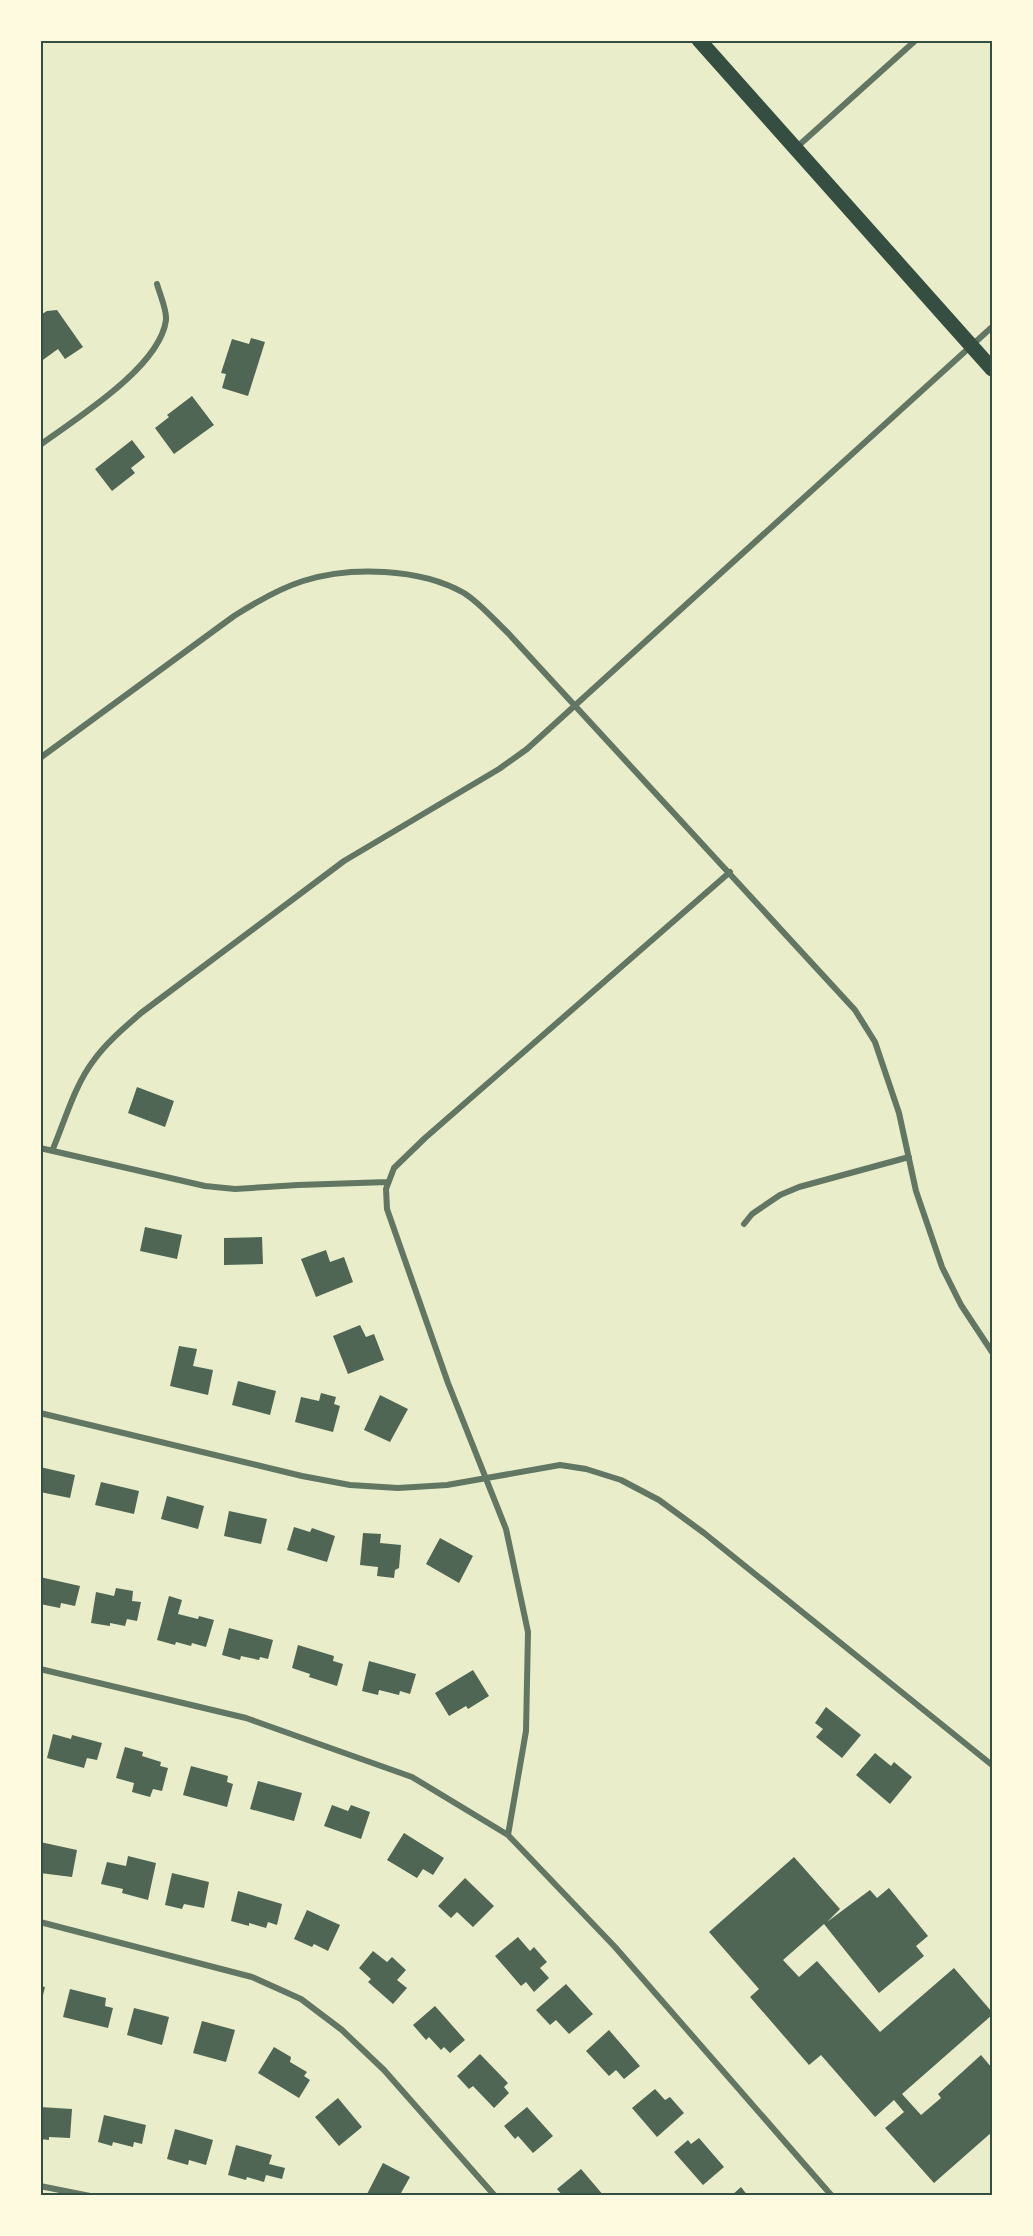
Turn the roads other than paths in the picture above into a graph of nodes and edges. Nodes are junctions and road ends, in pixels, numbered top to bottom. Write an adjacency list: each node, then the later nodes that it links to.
1 (699, 40): 3 (main road)
2 (916, 40): 3 (street)
3 (796, 148): 6 (main road)
4 (157, 284): 8 (street)
5 (993, 327): 6 (street)
6 (972, 346): 7 (main road); 9 (street)
7 (993, 369)
8 (40, 445)
9 (575, 705): 10 (street); 11 (street); 13 (street)
10 (40, 758)
11 (730, 872): 14 (street); 15 (street)
12 (40, 1148): 13 (street)
13 (52, 1150): 15 (street)
14 (909, 1157): 16 (street); 17 (street)
15 (388, 1182): 19 (street)
16 (744, 1224)
17 (993, 1352)
18 (40, 1413): 19 (street)
19 (486, 1478): 21 (street); 22 (street)
20 (40, 1669): 22 (street)
21 (993, 1765)
22 (507, 1835): 27 (street)
23 (40, 1922): 26 (street)
24 (40, 2186): 25 (street)
25 (90, 2196)
26 (495, 2196)
27 (832, 2196)

